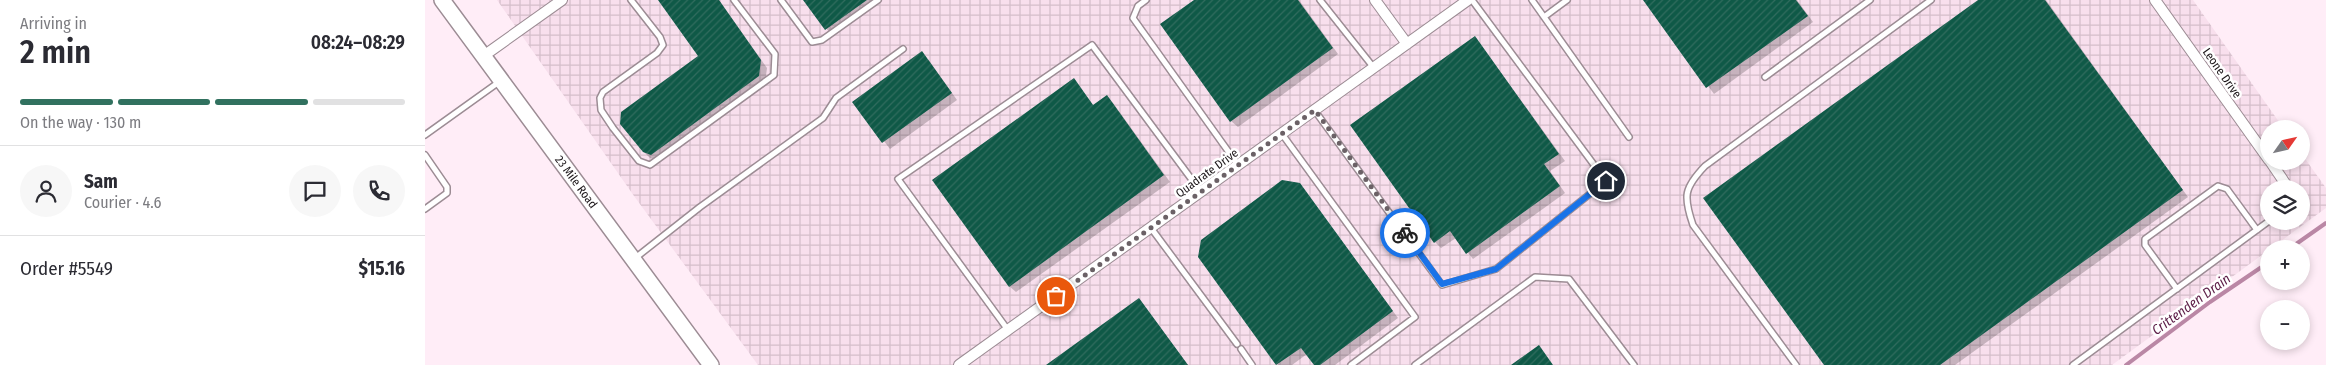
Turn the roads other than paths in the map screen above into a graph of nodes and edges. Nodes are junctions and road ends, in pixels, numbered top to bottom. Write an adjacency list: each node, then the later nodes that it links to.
1 (441, 0): 20 (main road, 23 Mile Road)
2 (562, 0): 20 (street)
3 (631, 0): 4 (lane)
4 (734, 0)
5 (781, 0): 6 (lane)
6 (878, 0)
7 (1145, 0): 30 (lane)
8 (1320, 0): 21 (lane)
9 (1375, 0): 18 (street)
10 (1468, 0): 18 (street, Quadrate Drive)
11 (1472, 0): 24 (lane)
12 (1532, 0): 17 (lane)
13 (1567, 0): 17 (lane)
14 (1870, 0): 22 (lane)
15 (1931, 0): 47 (lane)
16 (2155, 0): 28 (street, Leone Drive)
17 (1544, 17): 27 (lane)
18 (1407, 44): 21 (street, Quadrate Drive)
19 (903, 50): 36 (lane)
20 (482, 58): 23 (main road, 23 Mile Road)
21 (1374, 68): 24 (street, Quadrate Drive)
22 (1765, 77)
23 (500, 81): 26 (lane); 36 (main road, 23 Mile Road)
24 (1315, 110): 25 (street, Quadrate Drive)
25 (1282, 134): 30 (street, Quadrate Drive); 44 (lane)
26 (425, 135)
27 (1629, 137)
28 (2260, 147)
29 (425, 155): 32 (lane)
30 (1238, 166): 31 (street, Quadrate Drive)
31 (1201, 192): 33 (street, Quadrate Drive); 38 (lane)
32 (425, 209)
33 (1151, 228): 38 (street, Quadrate Drive); 39 (lane)
34 (2260, 228): 35 (lane)
35 (2257, 230): 37 (lane); 37 (lane)
36 (633, 260): 41 (main road, 23 Mile Road)
37 (2177, 288): 48 (lane)
38 (1008, 331): 42 (street, Quadrate Drive)
39 (1237, 344)
40 (1241, 349): 43 (lane)
41 (711, 365)
42 (959, 365)
43 (1252, 365)
44 (1351, 365)
45 (1415, 365): 46 (lane)
46 (1634, 365)
47 (1796, 365)
48 (2073, 365)

